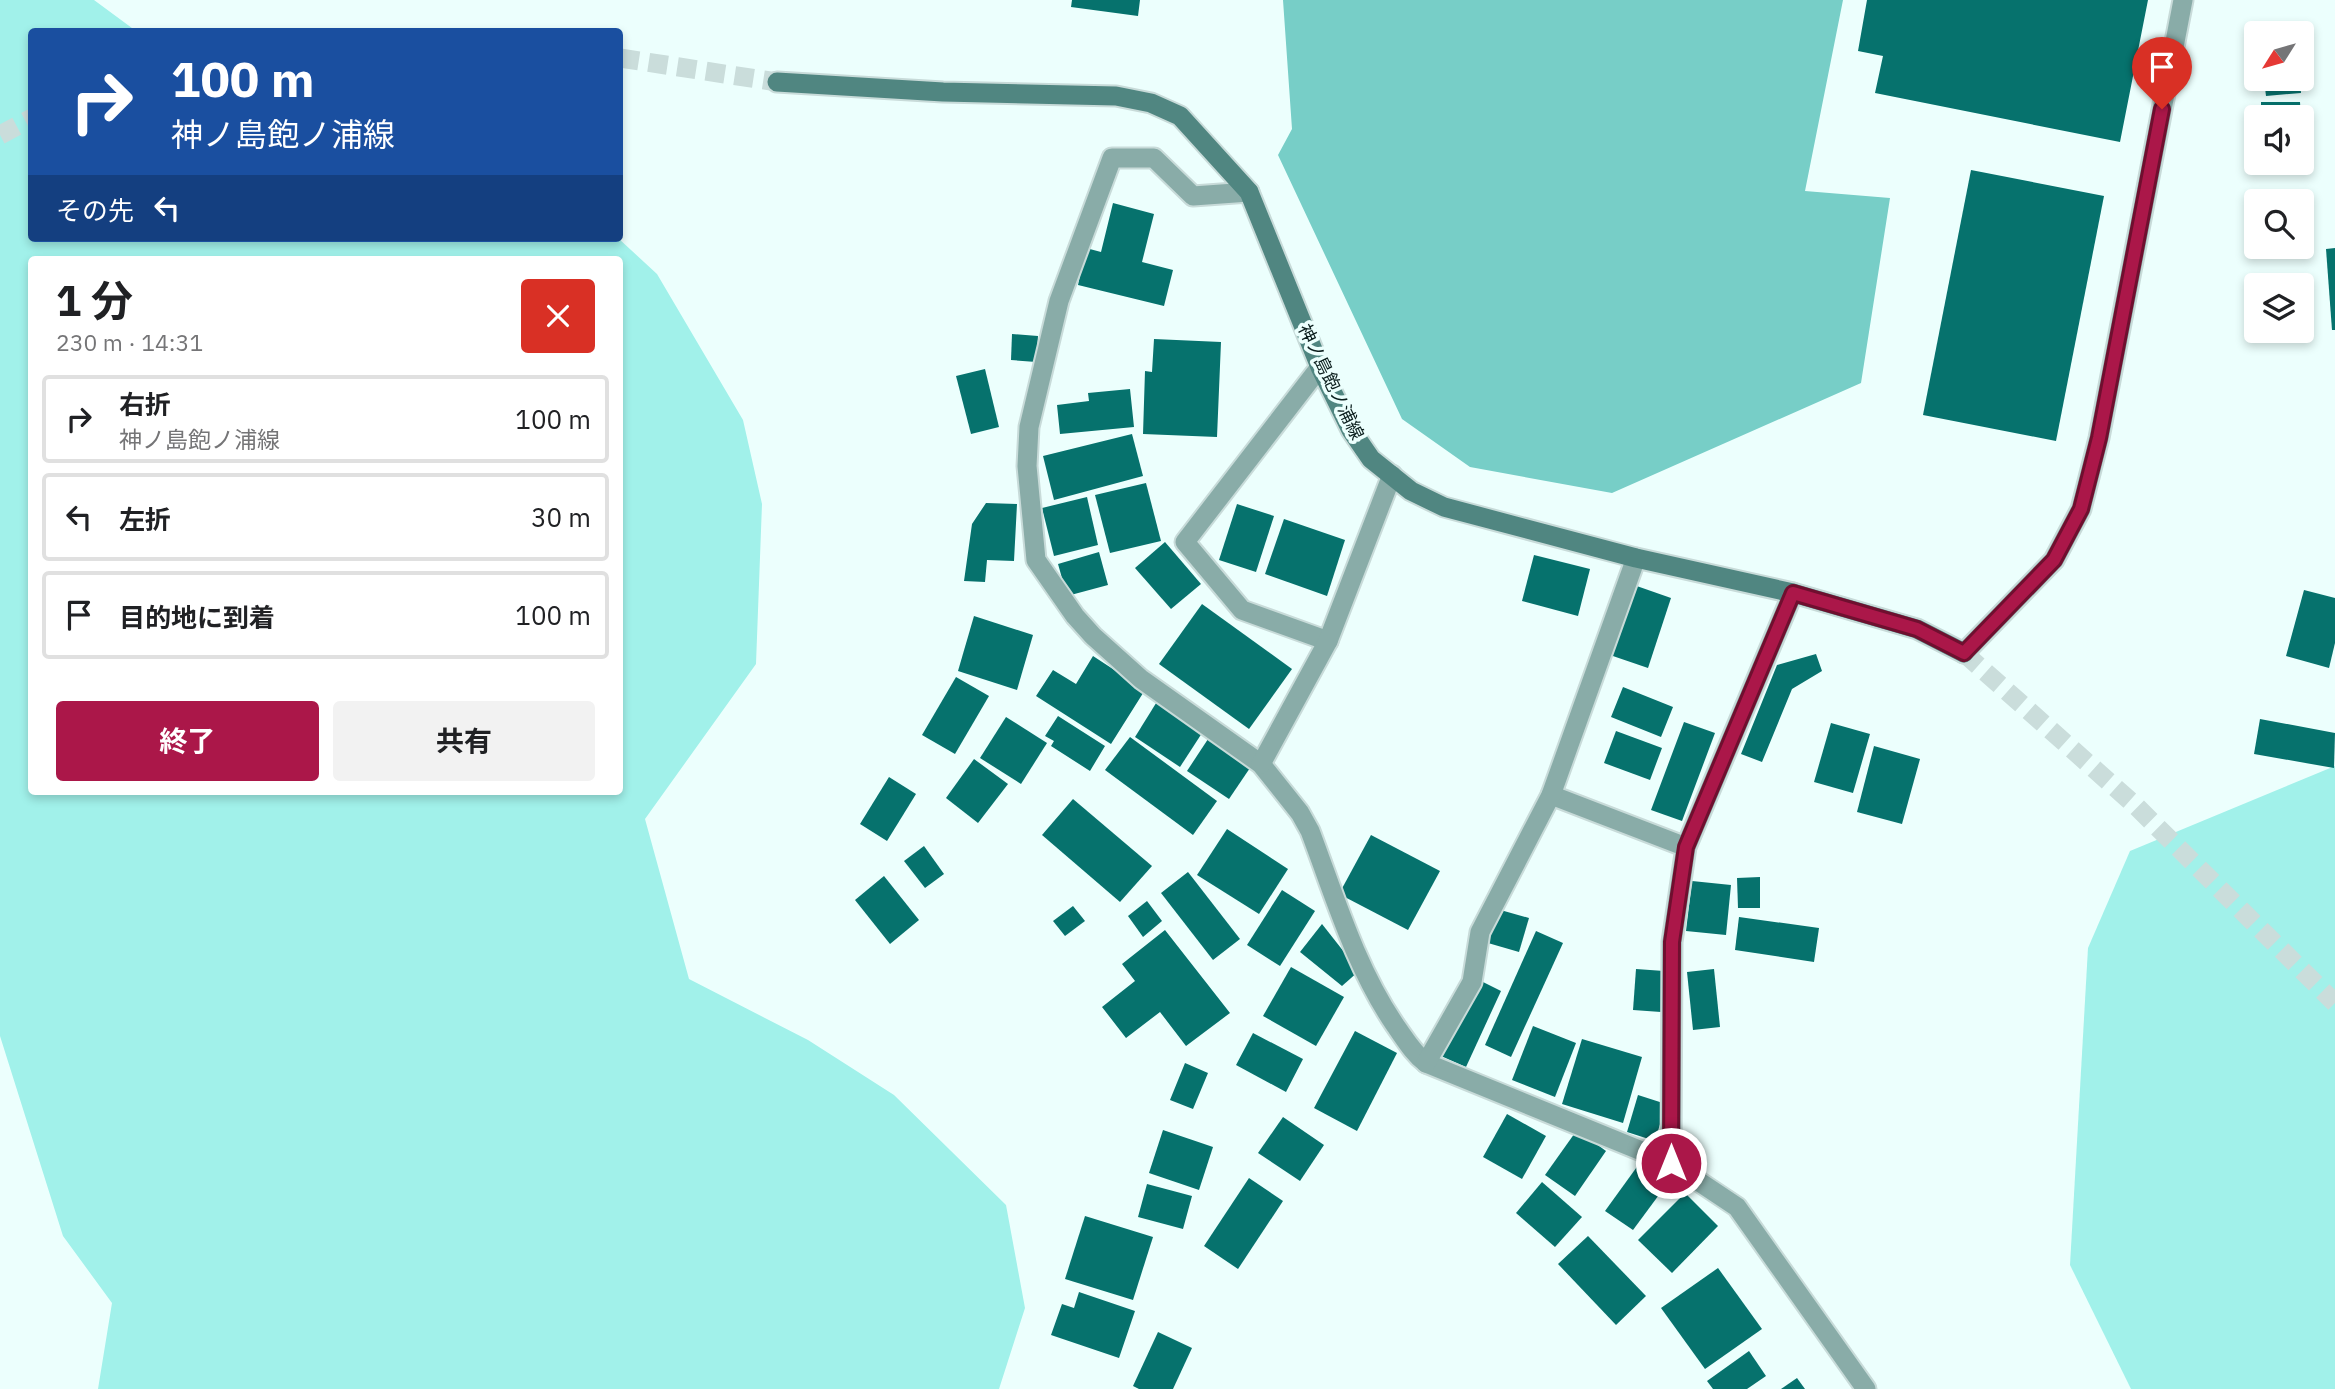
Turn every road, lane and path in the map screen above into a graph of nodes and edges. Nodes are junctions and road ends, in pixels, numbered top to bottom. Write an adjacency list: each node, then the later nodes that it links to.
1 (2183, 0): 9 (street)
2 (777, 82): 3 (main road, 神ノ島飽ノ浦線)
3 (1248, 192): 4 (main road, 神ノ島飽ノ浦線); 10 (street)
4 (1320, 367): 5 (main road, 神ノ島飽ノ浦線); 8 (street)
5 (1392, 475): 6 (main road, 神ノ島飽ノ浦線); 8 (street)
6 (1636, 558): 7 (main road, 神ノ島飽ノ浦線); 11 (street)
7 (1793, 593): 9 (main road, 神ノ島飽ノ浦線); 12 (street)
8 (1328, 641): 10 (street)
9 (1964, 653)
10 (1261, 764): 13 (street)
11 (1551, 795): 12 (street); 13 (street)
12 (1686, 847): 14 (street)
13 (1426, 1063): 14 (street)
14 (1671, 1163): 15 (street)
15 (1867, 1389)

